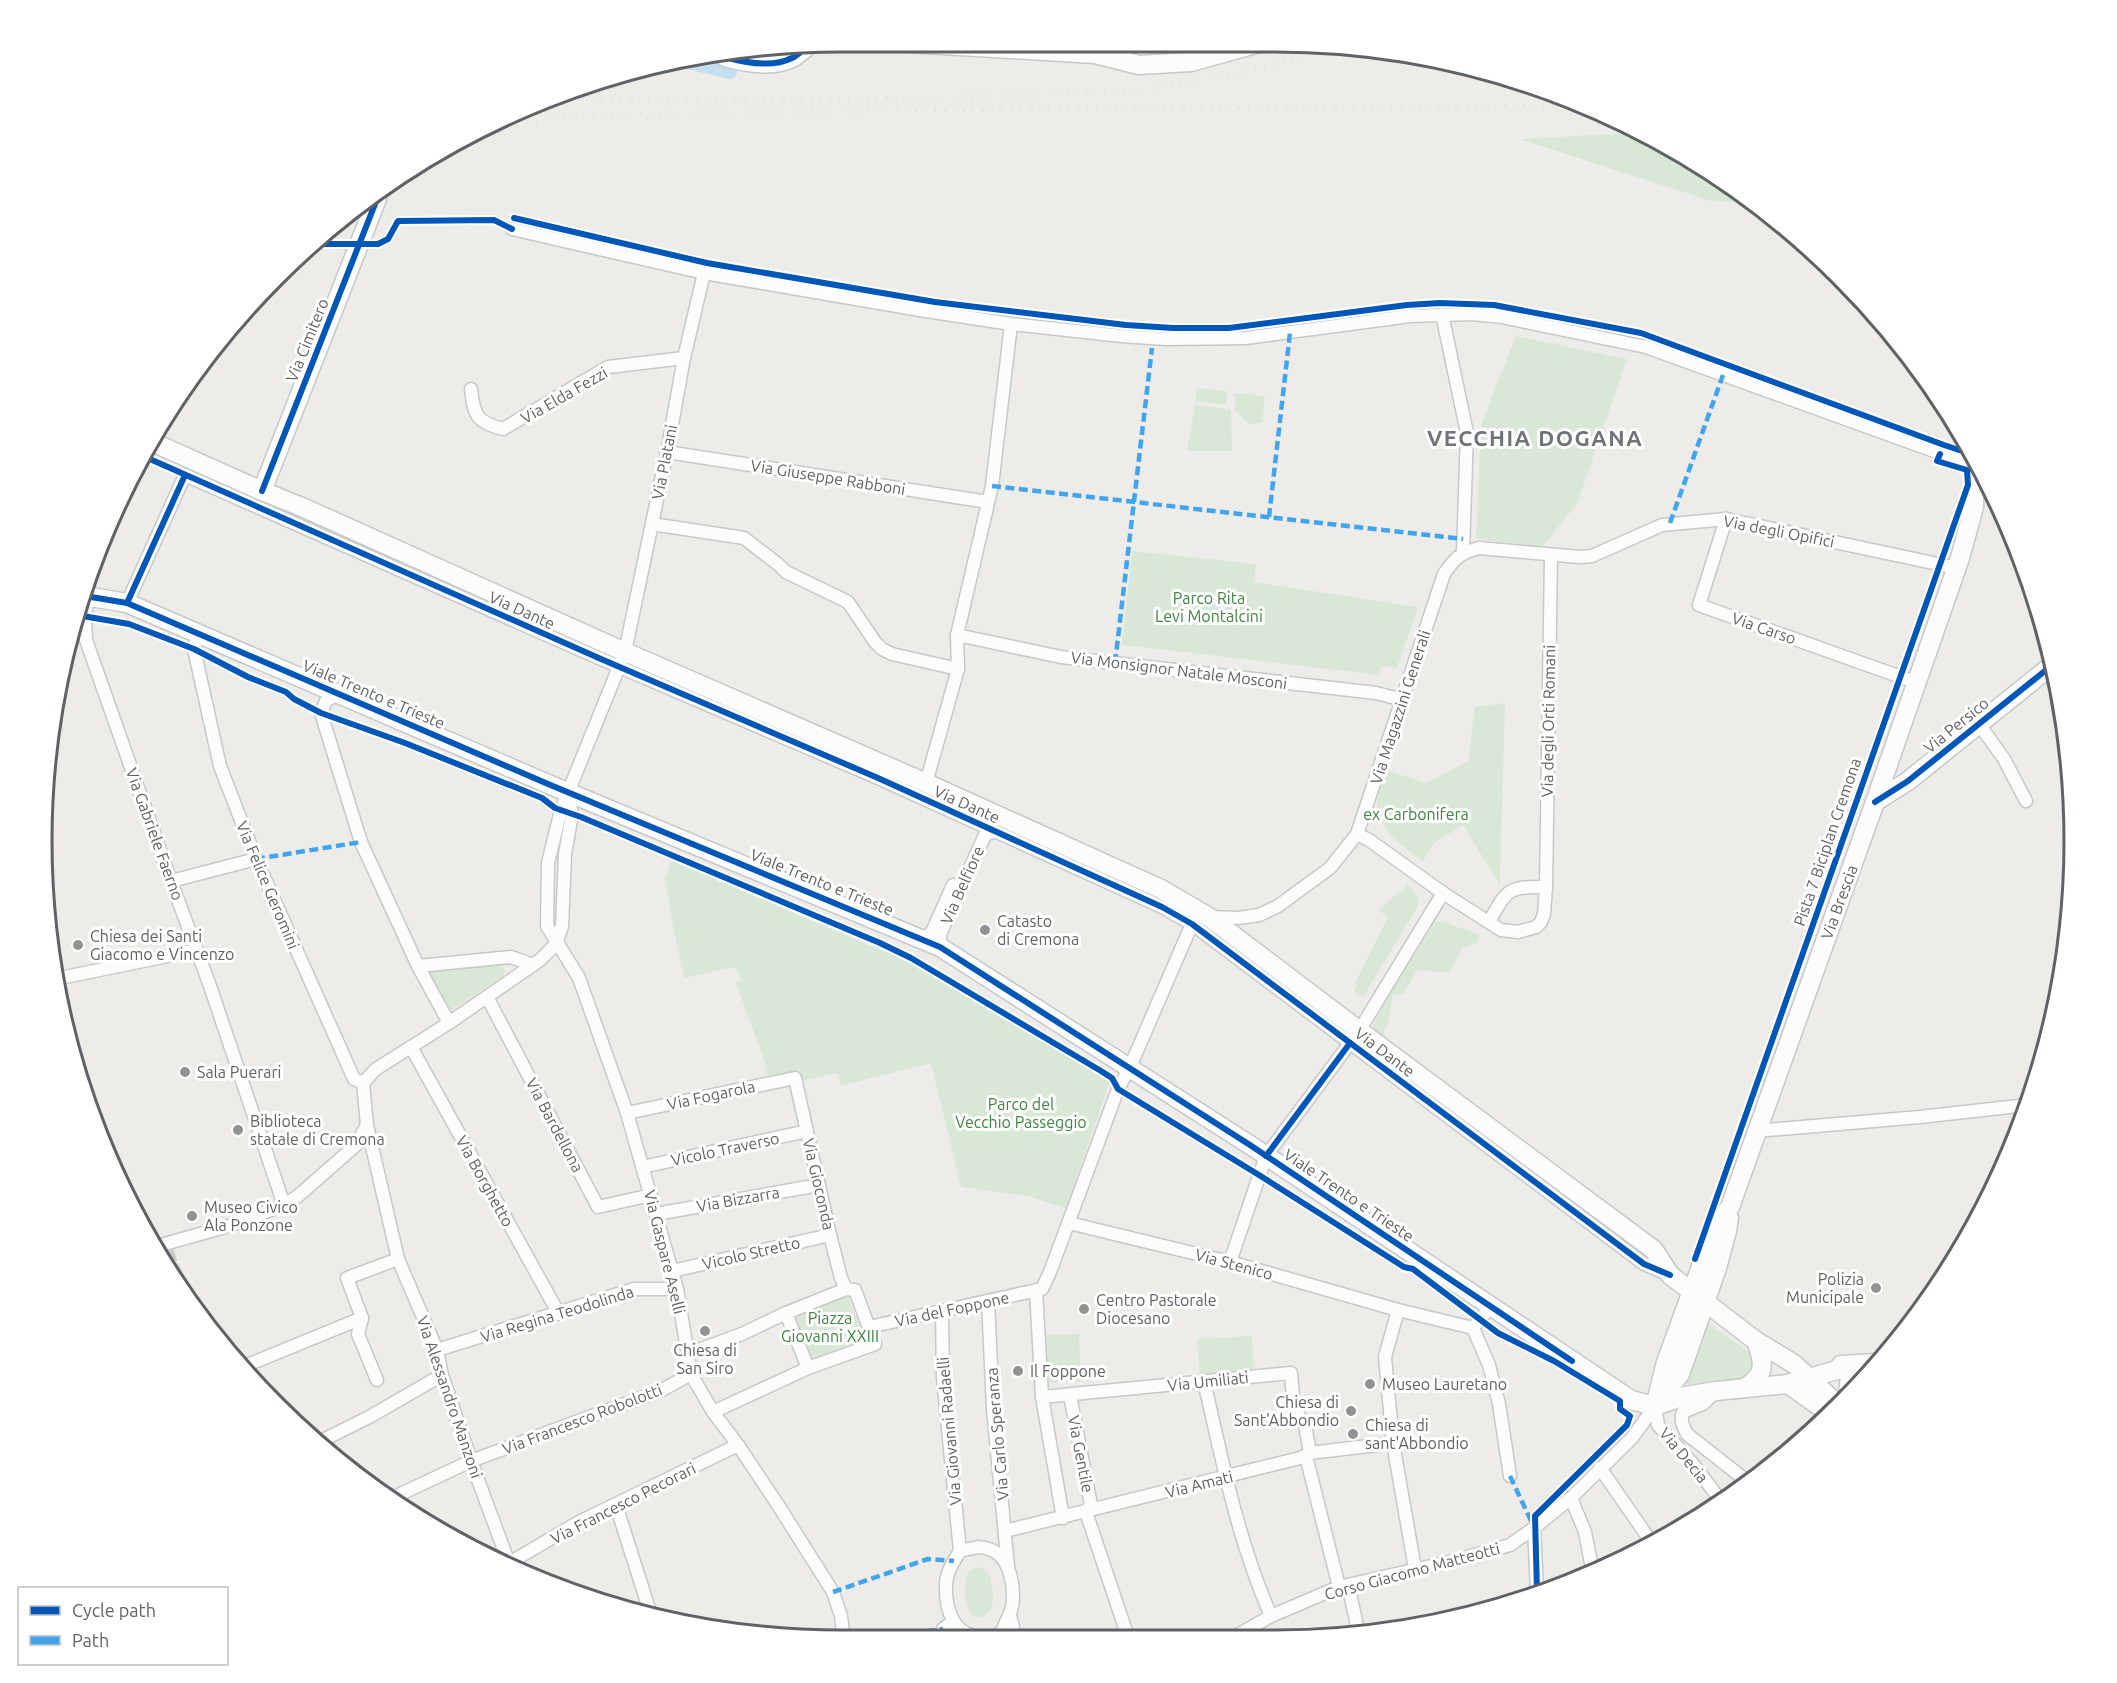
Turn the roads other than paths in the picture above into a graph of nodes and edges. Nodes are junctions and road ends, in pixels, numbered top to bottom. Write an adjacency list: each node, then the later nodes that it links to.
1 (1104, 52): 2 (main road)
2 (1229, 52)
3 (797, 54): 4 (main road)
4 (735, 60)
5 (374, 206): 18 (main road, Via Cimitero)
6 (512, 229): 7 (street)
7 (704, 273): 9 (street); 10 (street, Via Platani)
8 (1442, 315): 9 (street); 15 (street); 22 (street)
9 (1011, 324): 19 (street)
10 (684, 358): 11 (street, Via Elda Fezzi); 13 (street, Via Platani)
11 (471, 388)
12 (159, 445): 14 (main road, Via Dante)
13 (667, 452): 19 (street, Via Giuseppe Rabboni); 21 (street, Via Platani)
14 (205, 466): 16 (street); 18 (main road, Via Dante)
15 (1971, 470)
16 (185, 475): 18 (street, Via Dante); 26 (street)
17 (1978, 483): 24 (main road, Via Brescia)
18 (259, 499): 30 (main road, Via Dante)
19 (988, 502): 29 (street)
20 (1726, 519): 23 (street, Via degli Opifici); 24 (street, Via degli Opifici); 33 (street, Via Carso)
21 (652, 524): 30 (street, Via Platani); 31 (street)
22 (1463, 552): 23 (street, Via degli Opifici); 35 (street, Via Magazzini Generali)
23 (1551, 556): 54 (street, Via degli Orti Romani)
24 (1956, 568): 33 (main road, Via Brescia)
25 (91, 597): 26 (main road, Viale Trento e Trieste)
26 (127, 603): 28 (main road, Viale Trento e Trieste)
27 (85, 617): 53 (street, Via Gabriele Faerno)
28 (198, 634): 34 (main road, Viale Trento e Trieste); 52 (street, Via Felice Geromini)
29 (957, 635): 31 (street); 35 (street, Via Monsignor Natale Mosconi)
30 (622, 660): 37 (main road, Via Dante); 38 (street, Via Dante); 44 (street, Via Platani)
31 (958, 669): 43 (street)
32 (2045, 671): 36 (main road, Via Persico)
33 (1915, 682): 40 (main road, Via Brescia)
34 (339, 693): 44 (main road, Viale Trento e Trieste); 64 (street)
35 (1403, 700): 49 (street, Via Magazzini Generali)
36 (1979, 724): 42 (main road, Via Persico); 45 (street)
37 (801, 729): 38 (street); 39 (main road, Via Dante)
38 (777, 735): 41 (street, Via Dante)
39 (862, 755): 41 (street); 43 (main road, Via Dante)
40 (1889, 761): 42 (main road); 46 (main road, Via Brescia)
41 (878, 778): 47 (street, Via Dante)
42 (1908, 781): 46 (main road, Via Persico)
43 (926, 783): 50 (main road, Via Dante)
44 (567, 792): 59 (main road, Viale Trento e Trieste); 60 (street, Via Gaspare Aselli)
45 (2026, 801)
46 (1875, 802): 79 (main road, Via Brescia)
47 (975, 822): 48 (street, Via Dante); 59 (street, Via Belfiore)
48 (995, 831): 51 (street, Via Dante); 61 (street, Via Belfiore)
49 (1357, 834): 55 (street, Via degli Orti Romani); 56 (street, Via Magazzini Generali)
50 (1059, 842): 51 (street); 56 (main road, Via Dante)
51 (1028, 846): 58 (street, Via Dante)
52 (256, 859): 53 (street); 72 (street, Via Felice Geromini)
53 (171, 881): 62 (street, Via Gabriele Faerno)
54 (1546, 887): 57 (street); 57 (street, Via degli Orti Romani)
55 (1443, 893): 57 (street, Via degli Orti Romani); 68 (street)
56 (1209, 917): 68 (main road, Via Dante)
57 (1489, 922)
58 (1192, 924): 68 (street, Via Dante); 70 (street)
59 (924, 938): 61 (main road, Viale Trento e Trieste)
60 (556, 944): 63 (street); 76 (street, Via Gaspare Aselli)
61 (940, 947): 70 (main road, Viale Trento e Trieste)
62 (197, 950): 65 (street); 84 (street, Via Gabriele Faerno)
63 (533, 965): 64 (street); 66 (street)
64 (418, 966): 67 (street)
65 (65, 977)
66 (488, 997): 67 (street); 83 (street, Via Bardellona)
67 (449, 1023): 69 (street)
68 (1354, 1037): 73 (street, Via Dante); 74 (main road, Via Dante); 80 (street)
69 (411, 1047): 72 (street); 104 (street, Via Borghetto)
70 (1130, 1067): 80 (main road, Viale Trento e Trieste); 87 (street)
71 (795, 1078): 76 (street, Via Fogarola); 78 (street, Via Gioconda)
72 (363, 1083): 77 (street)
73 (1418, 1094): 74 (street, Via Dante); 94 (street, Via Dante)
74 (1447, 1095): 94 (main road, Via Dante)
75 (2019, 1105): 79 (street)
76 (627, 1113): 81 (street, Via Gaspare Aselli)
77 (367, 1125): 84 (street); 90 (street, Via Alessandro Manzoni)
78 (807, 1131): 81 (street, Vicolo Traverso); 82 (street, Via Gioconda)
79 (1756, 1131): 85 (main road, Via Brescia)
80 (1266, 1156): 91 (street); 100 (main road, Viale Trento e Trieste)
81 (642, 1167): 83 (street, Via Gaspare Aselli)
82 (819, 1185): 86 (street, Via Bizzarra); 88 (street, Via Gioconda)
83 (651, 1195): 86 (street, Via Gaspare Aselli)
84 (284, 1205): 89 (street)
85 (1730, 1207): 92 (main road); 98 (main road, Via Brescia)
86 (656, 1214): 93 (street, Via Gaspare Aselli)
87 (1069, 1223): 91 (street, Via Stenico); 97 (street)
88 (830, 1235): 93 (street, Vicolo Stretto); 96 (street, Via Gioconda)
89 (165, 1247)
90 (398, 1259): 105 (street); 110 (street, Via Alessandro Manzoni)
91 (1230, 1262): 101 (street, Via Stenico)
92 (1717, 1268): 98 (main road); 108 (main road)
93 (672, 1271): 95 (street, Via Gaspare Aselli)
94 (1670, 1275): 98 (main road, Via Dante)
95 (677, 1289): 104 (street, Via Regina Teodolinda); 111 (street, Via Gaspare Aselli)
96 (846, 1289): 103 (street); 106 (street)
97 (1036, 1290): 99 (street, Via del Foppone); 127 (street)
98 (1699, 1296): 108 (main road, Via Dante); 129 (main road)
99 (988, 1301): 102 (street, Via del Foppone); 150 (street, Via Carlo Speranza)
100 (1491, 1306): 107 (street); 129 (main road, Viale Trento e Trieste)
101 (1398, 1310): 107 (street); 133 (street)
102 (942, 1311): 106 (street, Via del Foppone); 152 (street, Via Giovanni Radaelli)
103 (786, 1313): 111 (street); 116 (street)
104 (559, 1314): 110 (street, Via Regina Teodolinda)
105 (362, 1318): 112 (street); 120 (street)
106 (869, 1327): 116 (street)
107 (1473, 1328): 140 (street)
108 (1740, 1329): 109 (main road, Via Dante)
109 (1756, 1341): 113 (main road, Via Dante); 124 (main road)
110 (437, 1350): 118 (street, Via Alessandro Manzoni)
111 (688, 1354): 117 (street, Via Gaspare Aselli)
112 (250, 1364)
113 (1794, 1364): 115 (main road); 119 (main road, Via Dante)
114 (1867, 1364): 115 (main road)
115 (1842, 1365): 119 (main road); 123 (main road)
116 (808, 1368): 131 (street)
117 (691, 1374): 131 (street, Via Gaspare Aselli); 137 (street, Via Francesco Robolotti)
118 (442, 1376): 132 (street); 137 (street, Via Alessandro Manzoni)
119 (1809, 1378): 122 (main road); 128 (main road, Via Dante)
120 (376, 1380)
121 (1204, 1380): 126 (street, Via Umiliati); 136 (street, Via Umiliati); 141 (street)
122 (1788, 1384): 124 (main road); 130 (main road)
123 (1846, 1386)
124 (1744, 1389): 125 (main road)
125 (1716, 1391): 129 (main road); 135 (street)
126 (1070, 1395): 127 (street, Via Umiliati); 147 (street, Via Gentile)
127 (1042, 1397): 148 (street)
128 (1832, 1400)
129 (1655, 1406): 138 (street, Via Decia); 139 (street, Corso Giacomo Matteotti)
130 (1823, 1409)
131 (713, 1412): 134 (street, Via Gaspare Aselli)
132 (326, 1439)
133 (1393, 1443): 136 (street, Via Amati); 157 (street)
134 (738, 1445): 146 (street, Via Francesco Pecorari); 165 (street, Via Gaspare Aselli)
135 (1707, 1450): 138 (street); 142 (street)
136 (1308, 1454): 141 (street, Via Amati); 158 (street)
137 (471, 1461): 143 (street, Via Francesco Robolotti); 153 (street, Via Alessandro Manzoni)
138 (1693, 1464): 144 (street, Via Decia)
139 (1600, 1468): 145 (street, Corso Giacomo Matteotti); 151 (street)
140 (1510, 1476)
141 (1225, 1477): 147 (street, Via Amati); 162 (street)
142 (1742, 1477)
143 (398, 1494)
144 (1717, 1496)
145 (1571, 1498): 149 (street, Corso Giacomo Matteotti); 155 (street)
146 (616, 1505): 154 (street, Via Francesco Pecorari); 160 (street)
147 (1086, 1512): 148 (street, Via Amati); 170 (street)
148 (1063, 1518): 150 (street, Via Amati)
149 (1534, 1528): 157 (street, Corso Giacomo Matteotti); 159 (street)
150 (1005, 1531): 156 (street, Via Carlo Speranza)
151 (1648, 1536)
152 (960, 1551): 156 (street); 163 (street)
153 (507, 1555)
154 (517, 1560)
155 (1591, 1564)
156 (1008, 1568): 161 (street)
157 (1415, 1569): 158 (street, Corso Giacomo Matteotti)
158 (1343, 1586): 162 (street, Corso Giacomo Matteotti); 164 (street)
159 (1537, 1586)
160 (648, 1606)
161 (1010, 1615): 168 (street); 169 (street)
162 (1271, 1616): 171 (street, Corso Giacomo Matteotti)
163 (953, 1622): 166 (street); 167 (street)
164 (1356, 1626)
165 (843, 1630)
166 (944, 1630)
167 (960, 1630)
168 (1002, 1630)
169 (1014, 1630)
170 (1126, 1630)
171 (1246, 1630)

